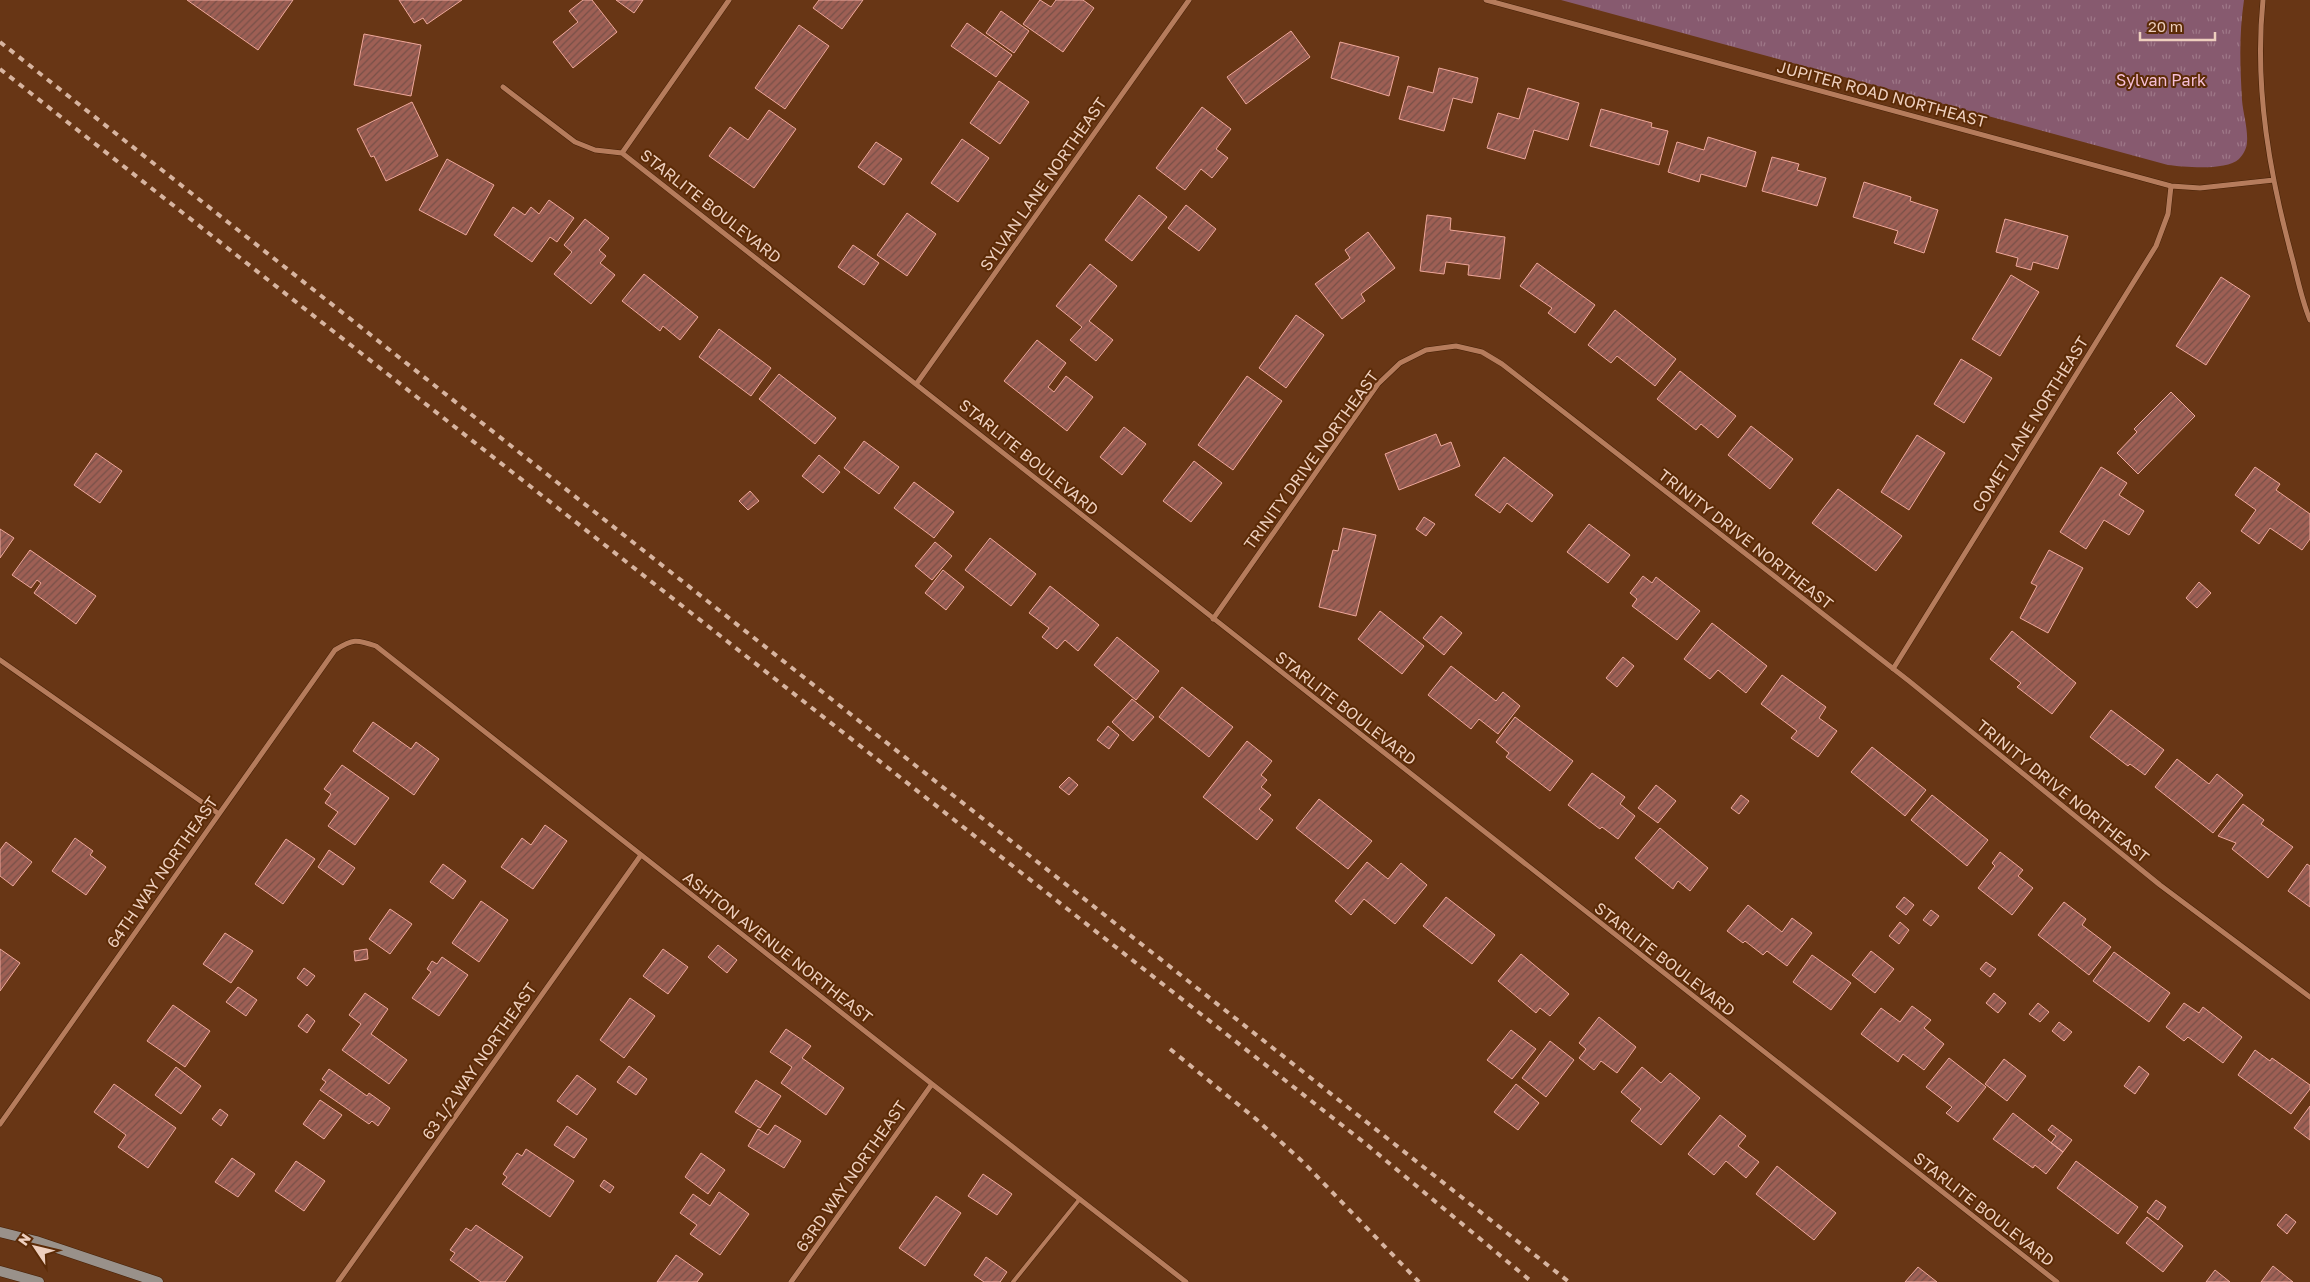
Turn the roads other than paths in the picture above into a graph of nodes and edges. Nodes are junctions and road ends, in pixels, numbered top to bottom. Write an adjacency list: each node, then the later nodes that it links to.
1 (729, 0): 6 (street)
2 (1190, 0): 10 (street, SYLVAN LANE NORTHEAST)
3 (1486, 0): 8 (street, JUPITER ROAD NORTHEAST)
4 (2262, 0): 7 (street)
5 (503, 87): 6 (street)
6 (622, 153): 10 (street, STARLITE BOULEVARD)
7 (2274, 180): 8 (street, JUPITER ROAD NORTHEAST); 9 (street)
8 (2172, 186): 14 (street, COMET LANE NORTHEAST)
9 (2310, 320)
10 (917, 383): 11 (street, STARLITE BOULEVARD)
11 (1213, 619): 14 (street, TRINITY DRIVE NORTHEAST); 29 (street, STARLITE BOULEVARD)
12 (350, 641): 15 (street, 64TH WAY NORTHEAST); 16 (street, ASHTON AVENUE NORTHEAST)
13 (0, 660): 15 (street)
14 (1893, 669): 17 (street, TRINITY DRIVE NORTHEAST)
15 (219, 814): 19 (street, 64TH WAY NORTHEAST)
16 (642, 855): 18 (street, ASHTON AVENUE NORTHEAST); 25 (street, 63 1/2 WAY NORTHEAST)
17 (2310, 997)
18 (932, 1084): 20 (street, ASHTON AVENUE NORTHEAST); 26 (street, 63RD WAY NORTHEAST)
19 (0, 1124)
20 (1079, 1200): 27 (lane); 28 (street, ASHTON AVENUE NORTHEAST)
21 (0, 1232): 24 (main road)
22 (0, 1271): 23 (main road)
23 (39, 1282)
24 (158, 1282)
25 (338, 1282)
26 (792, 1282)
27 (1013, 1282)
28 (1186, 1282)
29 (2057, 1282)

